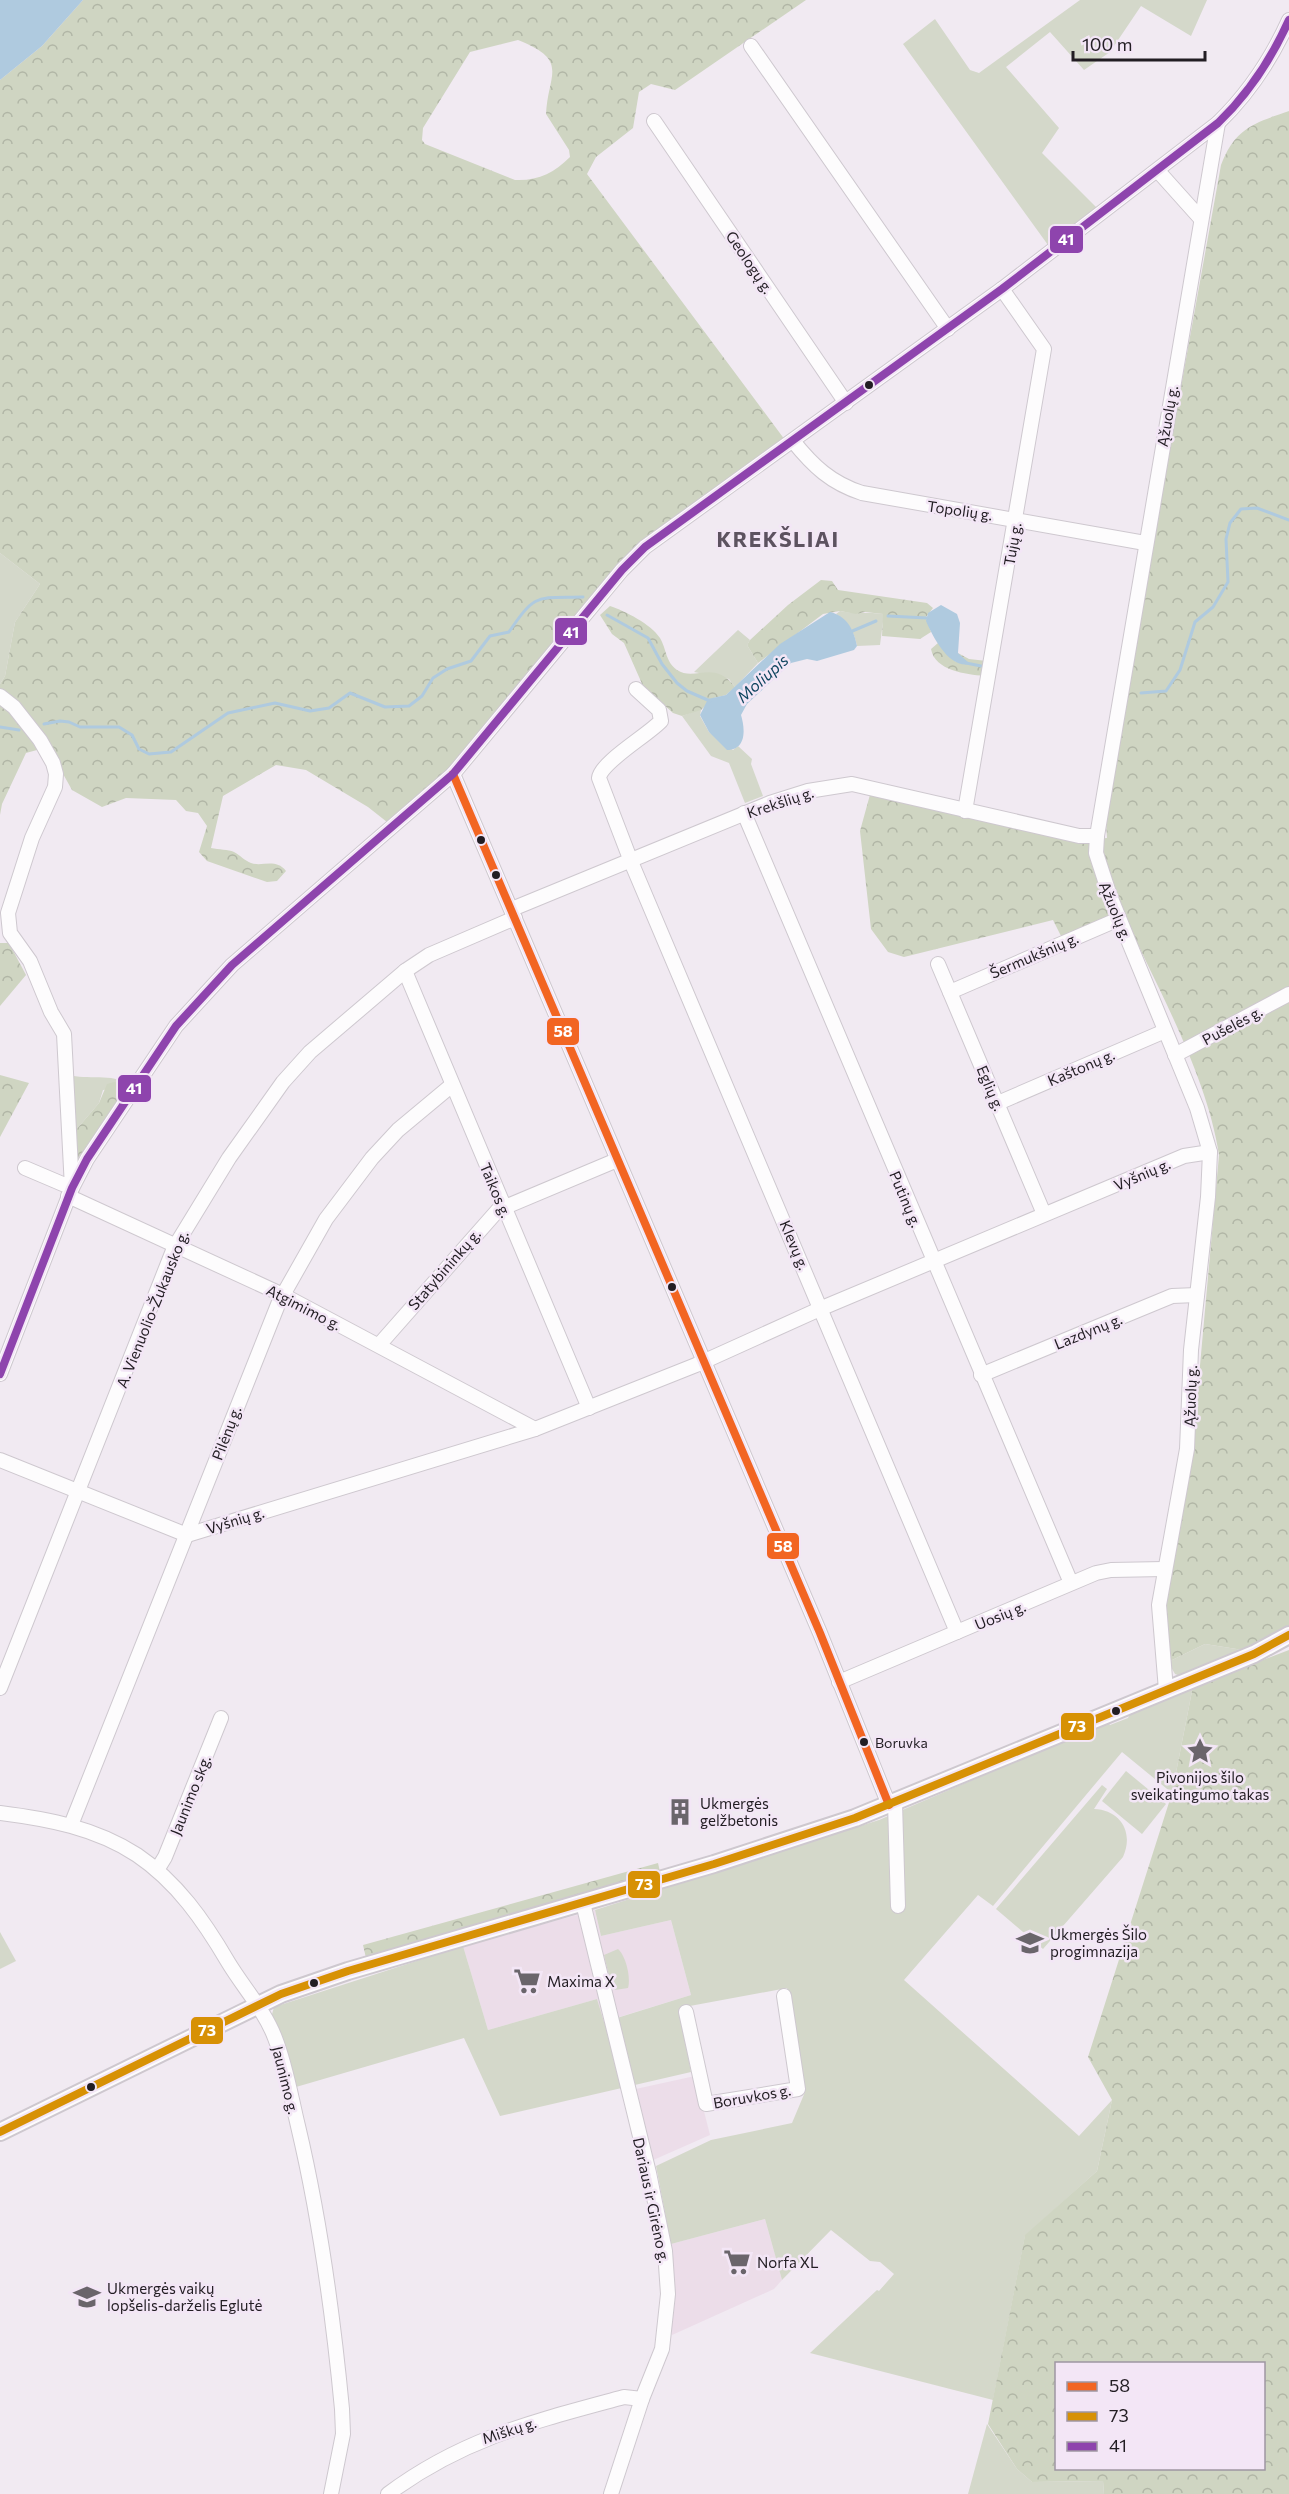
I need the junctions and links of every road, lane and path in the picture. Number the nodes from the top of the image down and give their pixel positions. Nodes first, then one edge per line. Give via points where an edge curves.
1 (1289, 20) edge
2 (751, 46) dead end
3 (654, 121) dead end
4 (1218, 123) junction
5 (1158, 171) junction
6 (1201, 219) junction
7 (1002, 289) junction
8 (948, 329) junction
9 (846, 402) junction
10 (793, 441) junction
11 (1017, 518) junction
12 (1145, 543) junction
13 (636, 689) dead end
14 (0, 696) edge
15 (453, 774) junction
16 (965, 811) junction
17 (744, 813) junction
18 (1097, 836) junction
19 (630, 860) junction
20 (514, 914) junction
21 (1119, 919) junction
22 (938, 964) dead end
23 (405, 971) junction
24 (950, 992) junction
25 (1289, 994) edge
26 (1165, 1030) junction
27 (1175, 1055) junction
28 (452, 1085) junction
29 (998, 1103) junction
30 (1210, 1152) junction
31 (617, 1160) junction
32 (25, 1168) dead end
33 (70, 1192) junction
34 (503, 1208) junction
35 (1044, 1214) junction
36 (176, 1244) junction
37 (933, 1263) junction
38 (283, 1295) junction
39 (1197, 1295) junction
40 (822, 1308) junction
41 (379, 1345) junction
42 (703, 1362) junction
43 (0, 1374) edge
44 (981, 1375) junction
45 (589, 1408) junction
46 (535, 1429) junction
47 (0, 1460) edge
48 (80, 1492) junction
49 (187, 1535) junction
50 (1164, 1569) junction
51 (1071, 1583) junction
52 (957, 1632) junction
53 (1289, 1635) edge
54 (1289, 1644) edge
55 (1254, 1654) junction
56 (839, 1682) junction
57 (0, 1688) edge
58 (1166, 1690) junction
59 (221, 1718) dead end
60 (892, 1804) junction
61 (0, 1813) edge
62 (71, 1825) junction
63 (157, 1870) junction
64 (583, 1903) junction
65 (898, 1905) dead end
66 (784, 1996) dead end
67 (256, 2005) junction
68 (686, 2012) dead end
69 (0, 2132) edge
70 (642, 2399) junction
71 (331, 2494) edge
72 (388, 2494) edge
73 (611, 2494) edge

1 - 4 street via 1260,74
2 - 8 street
3 - 9 street, Geologų g.
4 - 5 street
4 - 6 street, Ąžuolų g.
5 - 6 street
5 - 7 street
6 - 12 street, Ąžuolų g.
7 - 8 street
7 - 11 street, Tujų g. via 1044,350
8 - 9 street
9 - 10 street
10 - 11 street, Topolių g. via 819,470 844,487 902,501
10 - 15 street via 645,547
11 - 12 street, Topolių g.
11 - 16 street, Tujų g.
12 - 18 street, Ąžuolų g.
13 - 19 street, Klevų g. via 659,710 661,721 602,767 599,778
14 - 33 street via 40,740 56,774 55,787 32,837 8,913 10,933 30,961 64,1034
15 - 20 street
15 - 33 street via 231,965 176,1026 87,1159
16 - 17 street, Krekšlių g. via 852,784 808,791
16 - 18 street, Krekšlių g. via 1079,836
17 - 19 street, Krekšlių g.
17 - 37 street, Putinų g.
18 - 21 street, Ąžuolų g. via 1100,867
19 - 20 street, Krekšlių g.
19 - 40 street, Klevų g.
20 - 23 street, A. Vienuolio-Žukausko g. via 429,955
20 - 31 street
21 - 24 street, Šermukšnių g.
21 - 26 street, Ąžuolų g.
22 - 24 street, Eglių g.
23 - 28 street, Taikos g.
23 - 36 street, A. Vienuolio-Žukausko g. via 310,1052 283,1082 202,1198
24 - 29 street, Eglių g.
25 - 27 street, Pušelės g.
26 - 27 street, Ąžuolų g.
26 - 29 street, Kaštonų g.
27 - 30 street, Ąžuolų g. via 1206,1132
28 - 34 street, Taikos g.
28 - 38 street, Pilėnų g. via 398,1130 372,1158 326,1219
29 - 35 street, Eglių g.
30 - 35 street, Vyšnių g. via 1184,1156
30 - 39 street, Ąžuolų g.
31 - 34 street, Statybininkų g.
31 - 42 street
32 - 33 street, Atgimimo g.
33 - 36 street, Atgimimo g.
33 - 43 street
34 - 41 street, Statybininkų g. via 486,1221
34 - 45 street, Taikos g.
35 - 37 street, Vyšnių g.
36 - 38 street, Atgimimo g.
36 - 48 street, A. Vienuolio-Žukausko g.
37 - 40 street, Vyšnių g.
37 - 44 street, Putinų g.
38 - 41 street, Atgimimo g.
38 - 49 street, Pilėnų g.
39 - 44 street, Lazdynų g. via 1172,1296
39 - 50 street, Ąžuolų g. via 1187,1449
40 - 42 street, Vyšnių g.
40 - 52 street, Klevų g.
41 - 46 street, Atgimimo g.
42 - 45 street, Vyšnių g.
42 - 56 street
44 - 51 street, Putinų g.
45 - 46 street, Vyšnių g.
46 - 49 street, Vyšnių g.
47 - 48 street, Vyšnių g.
48 - 49 street, Vyšnių g.
48 - 57 street, A. Vienuolio-Žukausko g.
49 - 62 street, Pilėnų g.
50 - 51 street, Uosių g. via 1111,1570
50 - 58 street, Ąžuolų g. via 1159,1622
51 - 52 street, Uosių g.
52 - 56 street, Uosių g.
53 - 55 main road
54 - 55 main road
55 - 58 main road
56 - 60 street
58 - 60 main road
59 - 63 street, Jaunimo skg.
60 - 64 main road via 795,1839
60 - 65 street
61 - 62 street, Jaunimo g.
62 - 63 street, Jaunimo g. via 104,1837
63 - 67 street, Jaunimo g. via 204,1922
64 - 67 main road via 321,1979
64 - 70 street, Dariaus ir Girėno g. via 665,2251 668,2294 664,2337
66 - 68 street, Boruvkos g. via 798,2089 706,2104
67 - 69 main road
67 - 71 street, Jaunimo g. via 266,2018 282,2060 323,2252 343,2417
70 - 72 street, Miškų g. via 624,2397 493,2434 426,2467
70 - 73 street, Dariaus ir Girėno g.

